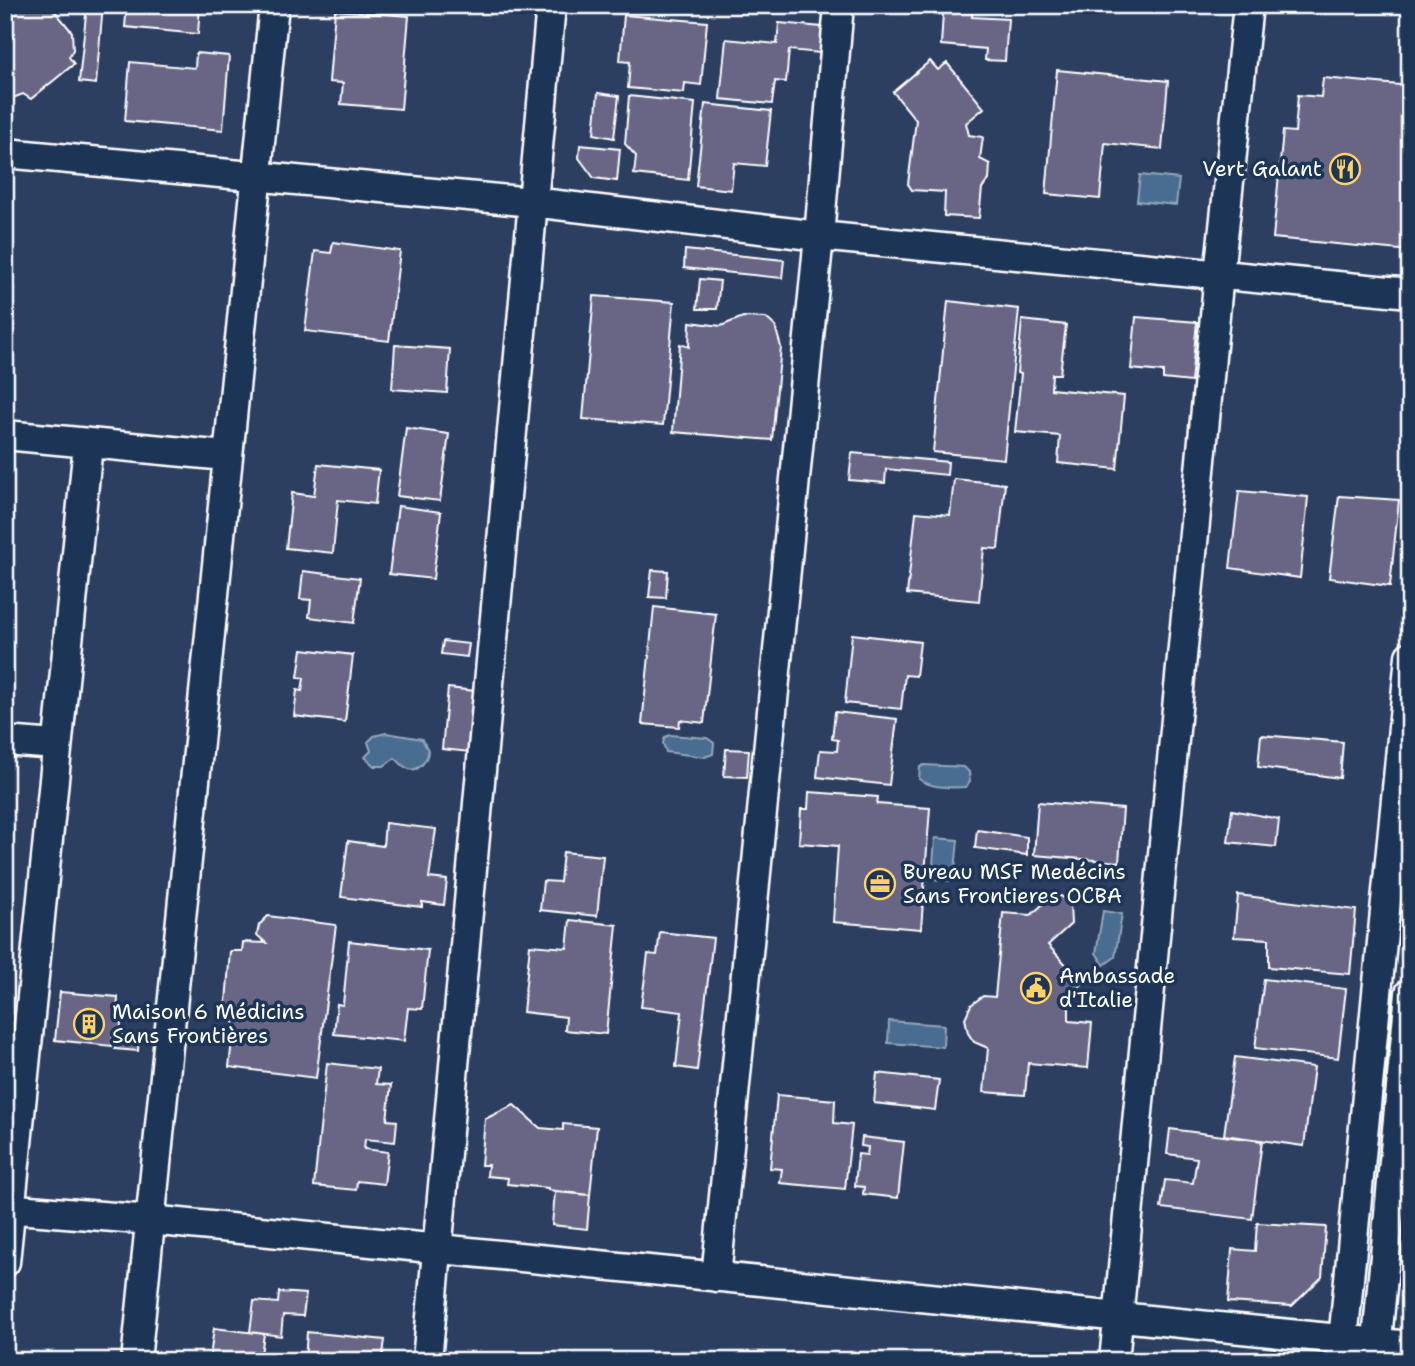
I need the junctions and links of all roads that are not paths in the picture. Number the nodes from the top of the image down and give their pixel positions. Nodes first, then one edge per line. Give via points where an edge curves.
1 (274, 5) edge
2 (551, 5) edge
3 (839, 5) edge
4 (1248, 5) edge
5 (5, 153) edge
6 (258, 175) junction
7 (531, 202) junction
8 (819, 236) junction
9 (1219, 274) junction
10 (1410, 293) edge
11 (5, 435) edge
12 (88, 445) junction
13 (226, 456) junction
14 (1410, 656) edge
15 (5, 741) edge
16 (57, 745) junction
17 (1410, 993) edge
18 (8, 1208) edge
19 (150, 1220) junction
20 (438, 1250) junction
21 (5, 1262) edge
22 (716, 1277) junction
23 (1119, 1315) junction
24 (1410, 1346) edge
25 (1342, 1350) edge
26 (1376, 1351) edge
27 (136, 1361) edge
28 (427, 1361) edge
29 (1114, 1361) edge

1 - 6 street
2 - 7 street
3 - 8 street
4 - 9 street
5 - 6 street
6 - 7 street
6 - 13 street
7 - 8 street
7 - 20 street
8 - 9 street
8 - 22 street
9 - 10 street
9 - 23 street
11 - 12 street
12 - 13 street
12 - 16 street
13 - 19 street
14 - 25 street
15 - 16 street
16 - 18 street
17 - 26 street
18 - 19 street
18 - 21 street
19 - 20 street
19 - 27 street
20 - 22 street
20 - 28 street
22 - 23 street
23 - 25 street
23 - 29 street
24 - 26 street
25 - 26 street

